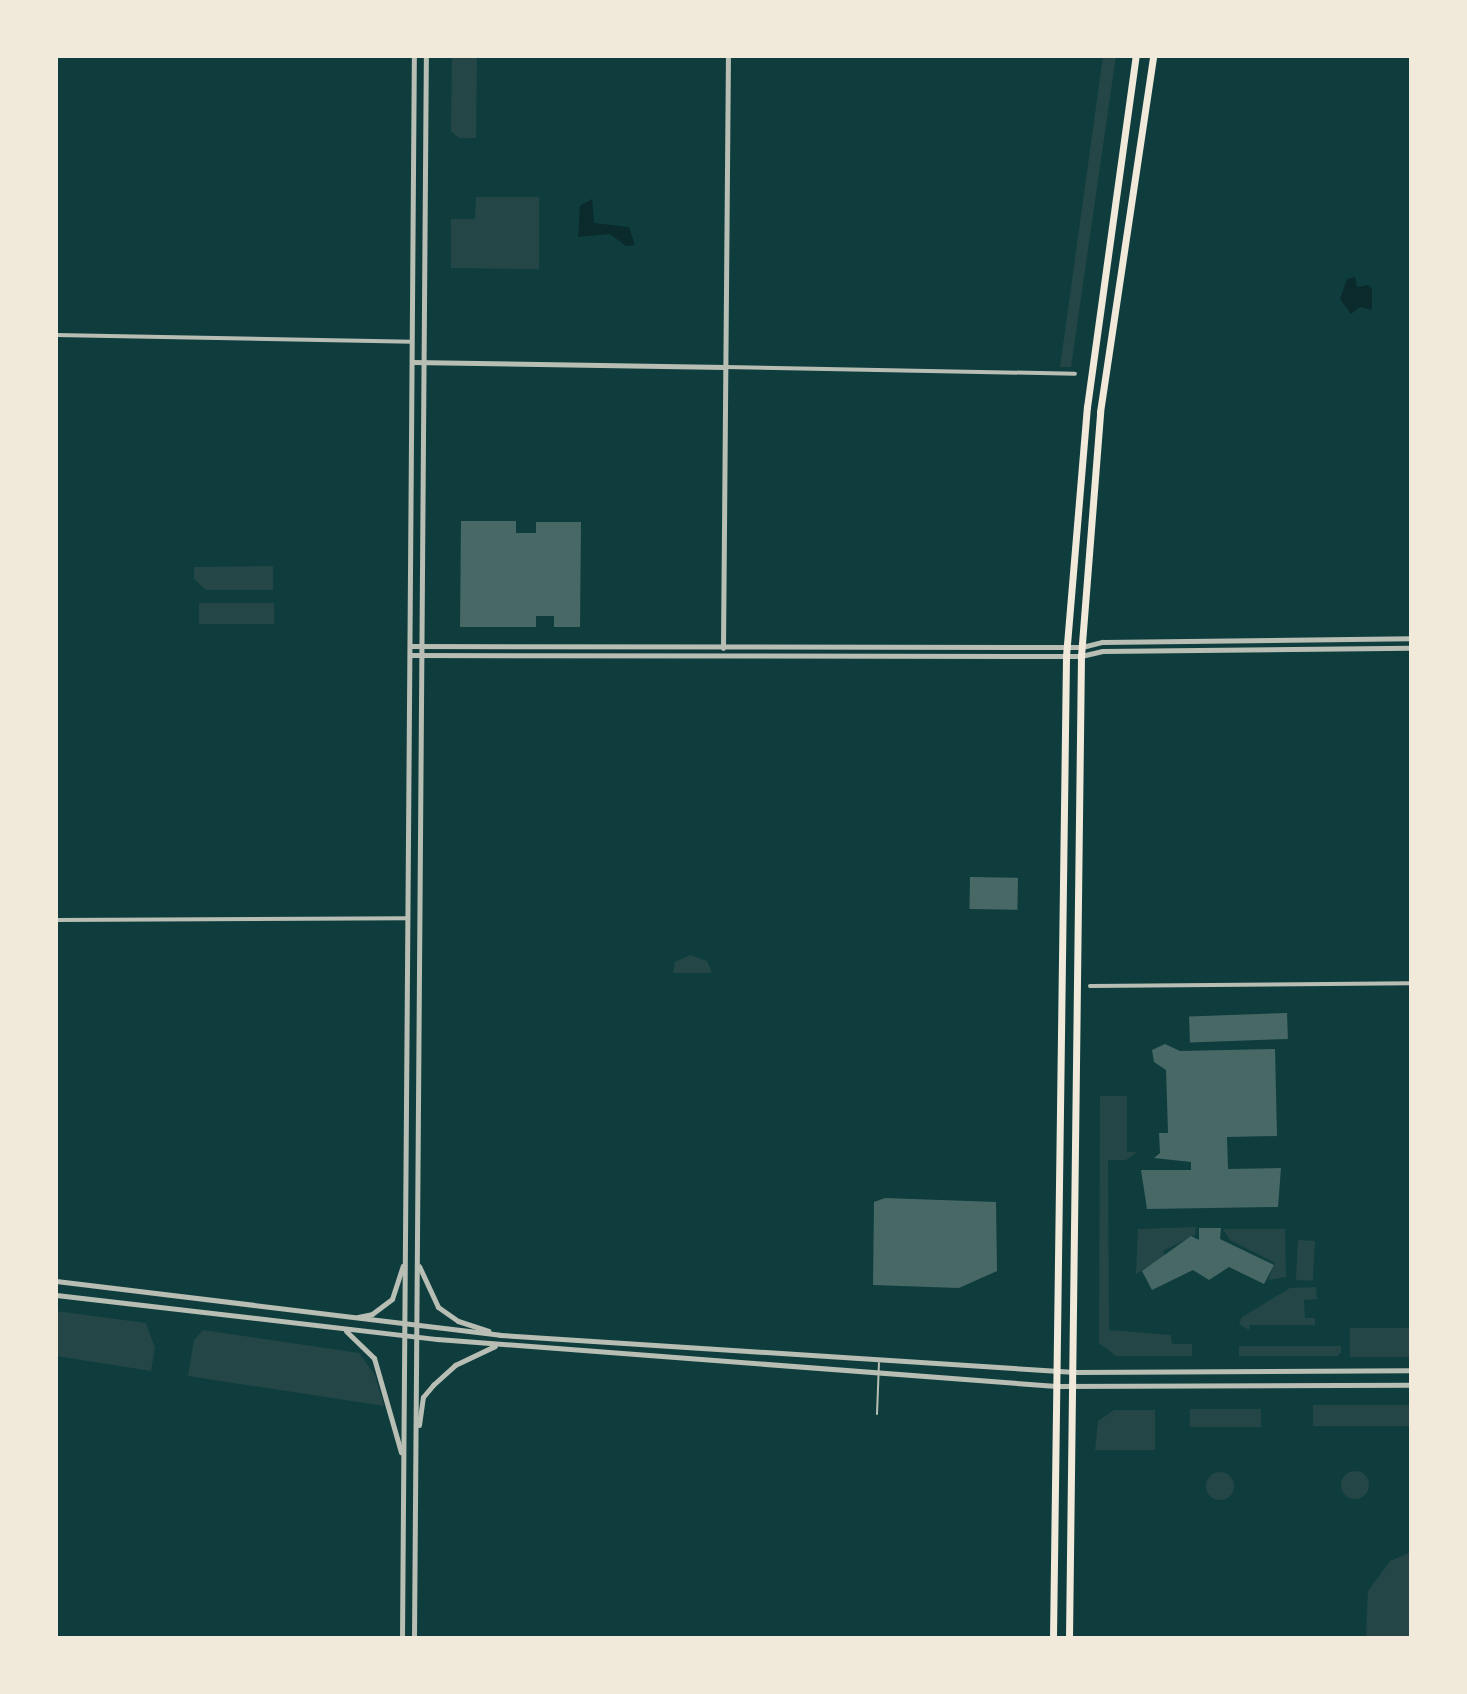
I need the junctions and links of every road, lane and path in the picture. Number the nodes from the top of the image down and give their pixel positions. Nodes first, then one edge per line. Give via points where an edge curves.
1 (414, 56) edge
2 (426, 56) edge
3 (728, 56) edge
4 (1136, 56) edge
5 (1153, 56) edge
6 (56, 335) edge
7 (412, 342) junction
8 (412, 362) junction
9 (425, 363) junction
10 (725, 367) junction
11 (1075, 374) dead end
12 (1411, 638) edge
13 (410, 646) junction
14 (424, 646) junction
15 (1411, 648) edge
16 (723, 650) junction
17 (1066, 652) junction
18 (1082, 652) junction
19 (410, 655) junction
20 (424, 655) junction
21 (409, 918) junction
22 (56, 920) edge
23 (1411, 983) edge
24 (1090, 986) dead end
25 (406, 1254) junction
26 (417, 1255) junction
27 (56, 1281) edge
28 (56, 1295) edge
29 (350, 1318) junction
30 (406, 1324) junction
31 (416, 1326) junction
32 (345, 1330) junction
33 (500, 1335) junction
34 (405, 1336) junction
35 (416, 1337) junction
36 (501, 1344) junction
37 (880, 1360) junction
38 (1411, 1370) edge
39 (1057, 1371) junction
40 (1075, 1372) junction
41 (879, 1373) junction
42 (1411, 1385) edge
43 (1056, 1386) junction
44 (1075, 1387) junction
45 (877, 1414) dead end
46 (415, 1465) junction
47 (404, 1466) junction
48 (402, 1638) edge
49 (414, 1638) edge
50 (1053, 1638) edge
51 (1069, 1638) edge

1 - 7 street
2 - 9 street
3 - 10 street
4 - 17 main road via 1087,407
5 - 18 main road via 1100,412
6 - 7 street
7 - 8 street
8 - 9 street
8 - 13 street
9 - 10 street
9 - 14 street
10 - 11 street
10 - 16 street
12 - 18 street via 1102,642
13 - 14 street
13 - 19 street
14 - 16 street
14 - 20 street
15 - 18 street
16 - 17 street
16 - 20 street
17 - 18 street
17 - 39 main road
18 - 40 main road
19 - 20 street
19 - 21 street
20 - 26 street
21 - 22 street
21 - 25 street
23 - 24 street
25 - 29 street via 392,1299 372,1314
25 - 30 street
26 - 31 street
26 - 33 street via 426,1291 438,1307 458,1321
27 - 29 street
28 - 32 street
29 - 30 street
30 - 31 street
30 - 34 street
31 - 33 street
31 - 35 street
32 - 34 street
32 - 47 street via 368,1350 381,1374
33 - 37 street
34 - 35 street
34 - 47 street
35 - 36 street
35 - 46 street
36 - 41 street
36 - 46 street via 455,1365 423,1397
37 - 39 street
37 - 41 lane
38 - 40 street
39 - 40 street
39 - 43 main road
40 - 44 main road
41 - 43 street
41 - 45 lane
42 - 44 street
43 - 44 street
43 - 50 main road
44 - 51 main road
46 - 49 street
47 - 48 street

